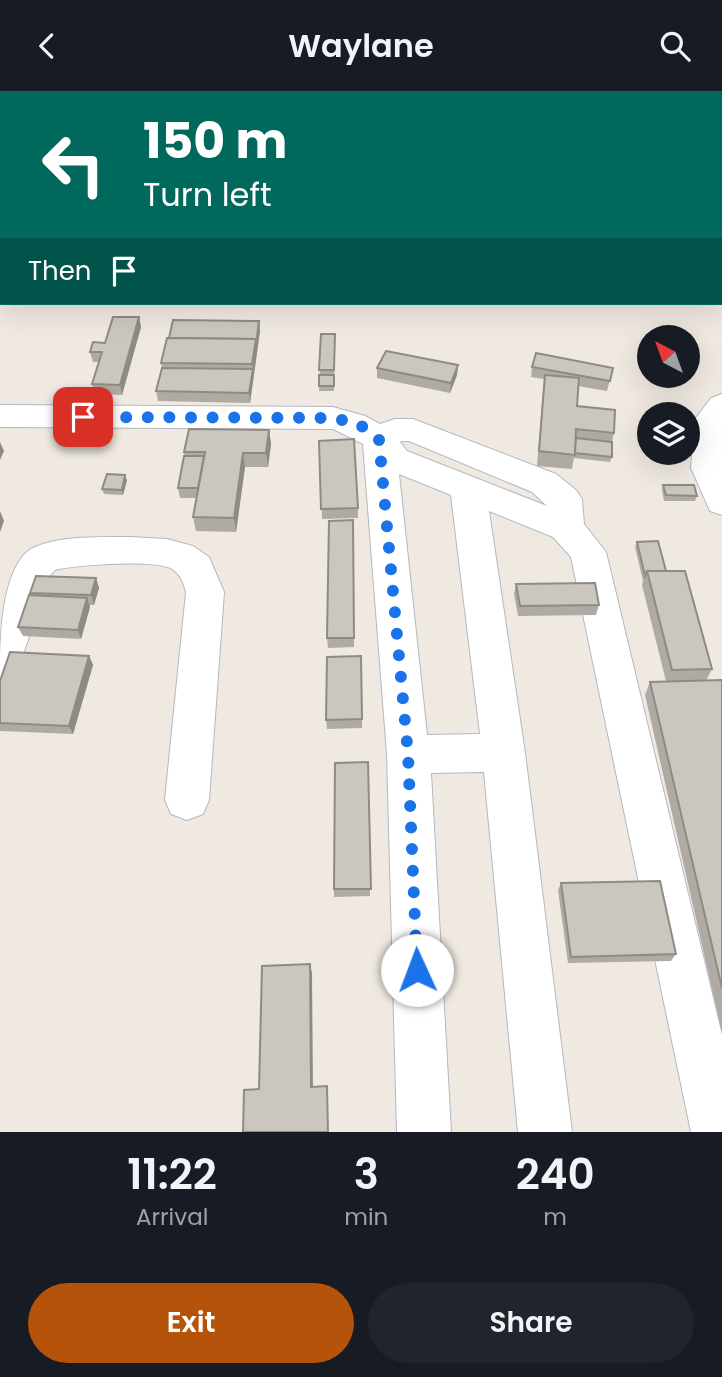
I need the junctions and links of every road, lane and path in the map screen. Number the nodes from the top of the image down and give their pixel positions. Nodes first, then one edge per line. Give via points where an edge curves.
1 (722, 405) edge
2 (0, 416) edge
3 (379, 440) junction
4 (468, 489) junction
5 (722, 502) edge
6 (566, 528) junction
7 (0, 664) edge
8 (504, 753) junction
9 (408, 754) junction
10 (187, 800) dead end
11 (424, 1132) edge
12 (545, 1132) edge
13 (718, 1132) edge

1 - 5 street via 711,419 708,468
2 - 3 street via 333,418 359,424
3 - 4 street via 395,459
3 - 6 street via 395,430 413,430 544,483 564,499
3 - 9 street
4 - 6 street
4 - 8 street
6 - 13 street via 588,552
7 - 10 street via 31,572 41,560 91,552 160,552 196,566 205,592
8 - 9 street
8 - 12 street
9 - 11 street

